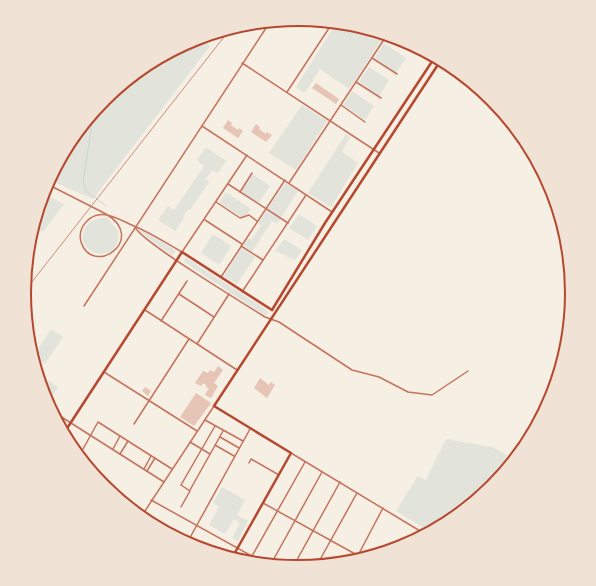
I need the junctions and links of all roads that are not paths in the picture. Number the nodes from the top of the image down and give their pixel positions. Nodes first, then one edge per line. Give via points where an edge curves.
1 (266, 28) edge
2 (329, 28) edge
3 (384, 40) edge
4 (372, 58) junction
5 (432, 62) edge
6 (242, 63) junction
7 (437, 65) edge
8 (397, 74) dead end
9 (356, 82) junction
10 (287, 92) junction
11 (381, 98) dead end
12 (340, 105) junction
13 (330, 120) junction
14 (365, 122) dead end
15 (202, 126) junction
16 (374, 150) junction
17 (379, 153) junction
18 (247, 155) junction
19 (252, 173) dead end
20 (285, 180) junction
21 (289, 183) junction
22 (227, 184) junction
23 (53, 187) edge
24 (240, 192) junction
25 (306, 195) junction
26 (216, 202) junction
27 (266, 209) junction
28 (333, 212) junction
29 (107, 215) edge
30 (107, 215) edge
31 (107, 215) edge
32 (107, 215) edge
33 (205, 220) junction
34 (258, 221) junction
35 (288, 223) junction
36 (135, 227) junction
37 (321, 230) junction
38 (326, 234) junction
39 (241, 245) junction
40 (182, 252) junction
41 (177, 261) junction
42 (263, 261) junction
43 (221, 278) junction
44 (187, 280) dead end
45 (242, 292) junction
46 (179, 294) junction
47 (229, 294) junction
48 (84, 306) dead end
49 (145, 310) junction
50 (272, 310) junction
51 (214, 316) junction
52 (271, 318) junction
53 (161, 321) junction
54 (189, 339) junction
55 (197, 344) junction
56 (237, 370) junction
57 (468, 371) dead end
58 (104, 372) junction
59 (149, 400) junction
60 (214, 406) junction
61 (62, 417) edge
62 (204, 420) junction
63 (71, 423) junction
64 (134, 424) dead end
65 (215, 426) junction
66 (68, 427) edge
67 (250, 429) junction
68 (197, 431) junction
69 (223, 431) junction
70 (90, 436) junction
71 (120, 436) junction
72 (220, 437) junction
73 (128, 441) junction
74 (243, 441) junction
75 (190, 442) junction
76 (215, 445) junction
77 (240, 448) junction
78 (83, 449) dead end
79 (113, 449) junction
80 (201, 449) junction
81 (291, 453) junction
82 (120, 454) junction
83 (210, 454) junction
84 (151, 456) junction
85 (235, 456) junction
86 (155, 458) junction
87 (305, 462) junction
88 (249, 463) dead end
89 (144, 469) junction
90 (172, 469) junction
91 (147, 471) junction
92 (322, 472) junction
93 (279, 475) junction
94 (164, 482) junction
95 (340, 482) junction
96 (190, 491) junction
97 (357, 493) junction
98 (151, 500) junction
99 (263, 503) junction
100 (181, 507) dead end
101 (383, 508) junction
102 (144, 511) edge
103 (278, 511) junction
104 (295, 521) junction
105 (196, 526) junction
106 (313, 530) junction
107 (419, 530) edge
108 (190, 537) edge
109 (330, 540) junction
110 (238, 548) junction
111 (235, 552) edge
112 (358, 553) edge
113 (355, 554) edge
114 (252, 556) joint
115 (274, 559) edge
116 (320, 559) edge
117 (296, 560) edge

1 - 6 street
2 - 10 street
3 - 4 street
4 - 8 street
4 - 9 street
5 - 16 main road
6 - 10 street
6 - 15 street
7 - 17 main road
9 - 11 street
9 - 12 street
10 - 13 street
12 - 13 street
12 - 14 street
13 - 16 street
13 - 21 street
15 - 18 street
15 - 36 street
16 - 17 street
16 - 28 main road
17 - 38 main road
18 - 20 street
18 - 22 street
19 - 24 street
20 - 21 street
20 - 27 street
21 - 25 street
22 - 24 street
22 - 26 street
23 - 29 street
24 - 27 street
25 - 28 street
25 - 35 street
26 - 33 street
26 - 34 street via 240,218 249,215
27 - 34 street
27 - 35 street
28 - 37 main road
30 - 31 street via 120,228 121,238 117,248 109,255 92,254 82,243 82,228 92,217
32 - 36 street
33 - 39 street
33 - 40 street
34 - 39 street
35 - 42 street
36 - 40 street via 152,233
36 - 41 street via 146,240
36 - 48 street
37 - 38 street
37 - 50 main road
38 - 52 main road
39 - 42 street
39 - 43 street
40 - 41 main road
40 - 43 main road
41 - 47 street
41 - 49 main road
42 - 45 street
43 - 45 main road
44 - 46 street
45 - 50 main road
46 - 51 street
46 - 53 street
47 - 51 street
47 - 52 street via 265,317
49 - 53 street
49 - 58 main road
50 - 52 main road
51 - 55 street
52 - 56 main road
52 - 57 street via 352,370 379,377 408,392 432,395
53 - 54 street
54 - 55 street
54 - 59 street
55 - 56 street
56 - 60 main road
58 - 59 street
58 - 63 main road
59 - 64 street
59 - 68 street
60 - 62 street
60 - 67 main road
61 - 63 street
62 - 65 street
62 - 68 street
63 - 66 main road
63 - 70 street
65 - 69 street
65 - 80 street
67 - 74 street
67 - 81 main road
68 - 75 street
69 - 72 street
69 - 74 street
70 - 71 street via 98,422
70 - 78 street
70 - 79 street
71 - 73 street
71 - 79 street
72 - 76 street
72 - 77 street
73 - 82 street
73 - 84 street
74 - 77 street
75 - 80 street
75 - 90 street
76 - 83 street
76 - 85 street
77 - 85 street
79 - 82 street
80 - 83 street
80 - 96 street via 181,485
81 - 87 street
81 - 93 main road
82 - 89 street
83 - 96 street
84 - 86 street
84 - 89 street
85 - 105 street
86 - 90 street
86 - 91 street
87 - 92 street
87 - 103 street
88 - 93 street via 251,459
89 - 91 street
90 - 94 street
91 - 94 street
92 - 95 street
92 - 104 street
93 - 99 main road
94 - 98 street
95 - 97 street
95 - 106 street
96 - 100 street
97 - 101 street
97 - 109 street
98 - 102 street
98 - 105 street
99 - 103 street
99 - 110 main road
101 - 107 street
101 - 112 street
103 - 104 street
103 - 114 street
104 - 106 street
104 - 115 street
105 - 108 street
105 - 110 street
106 - 109 street
106 - 117 street
109 - 113 street
109 - 116 street
110 - 111 main road
110 - 114 street

